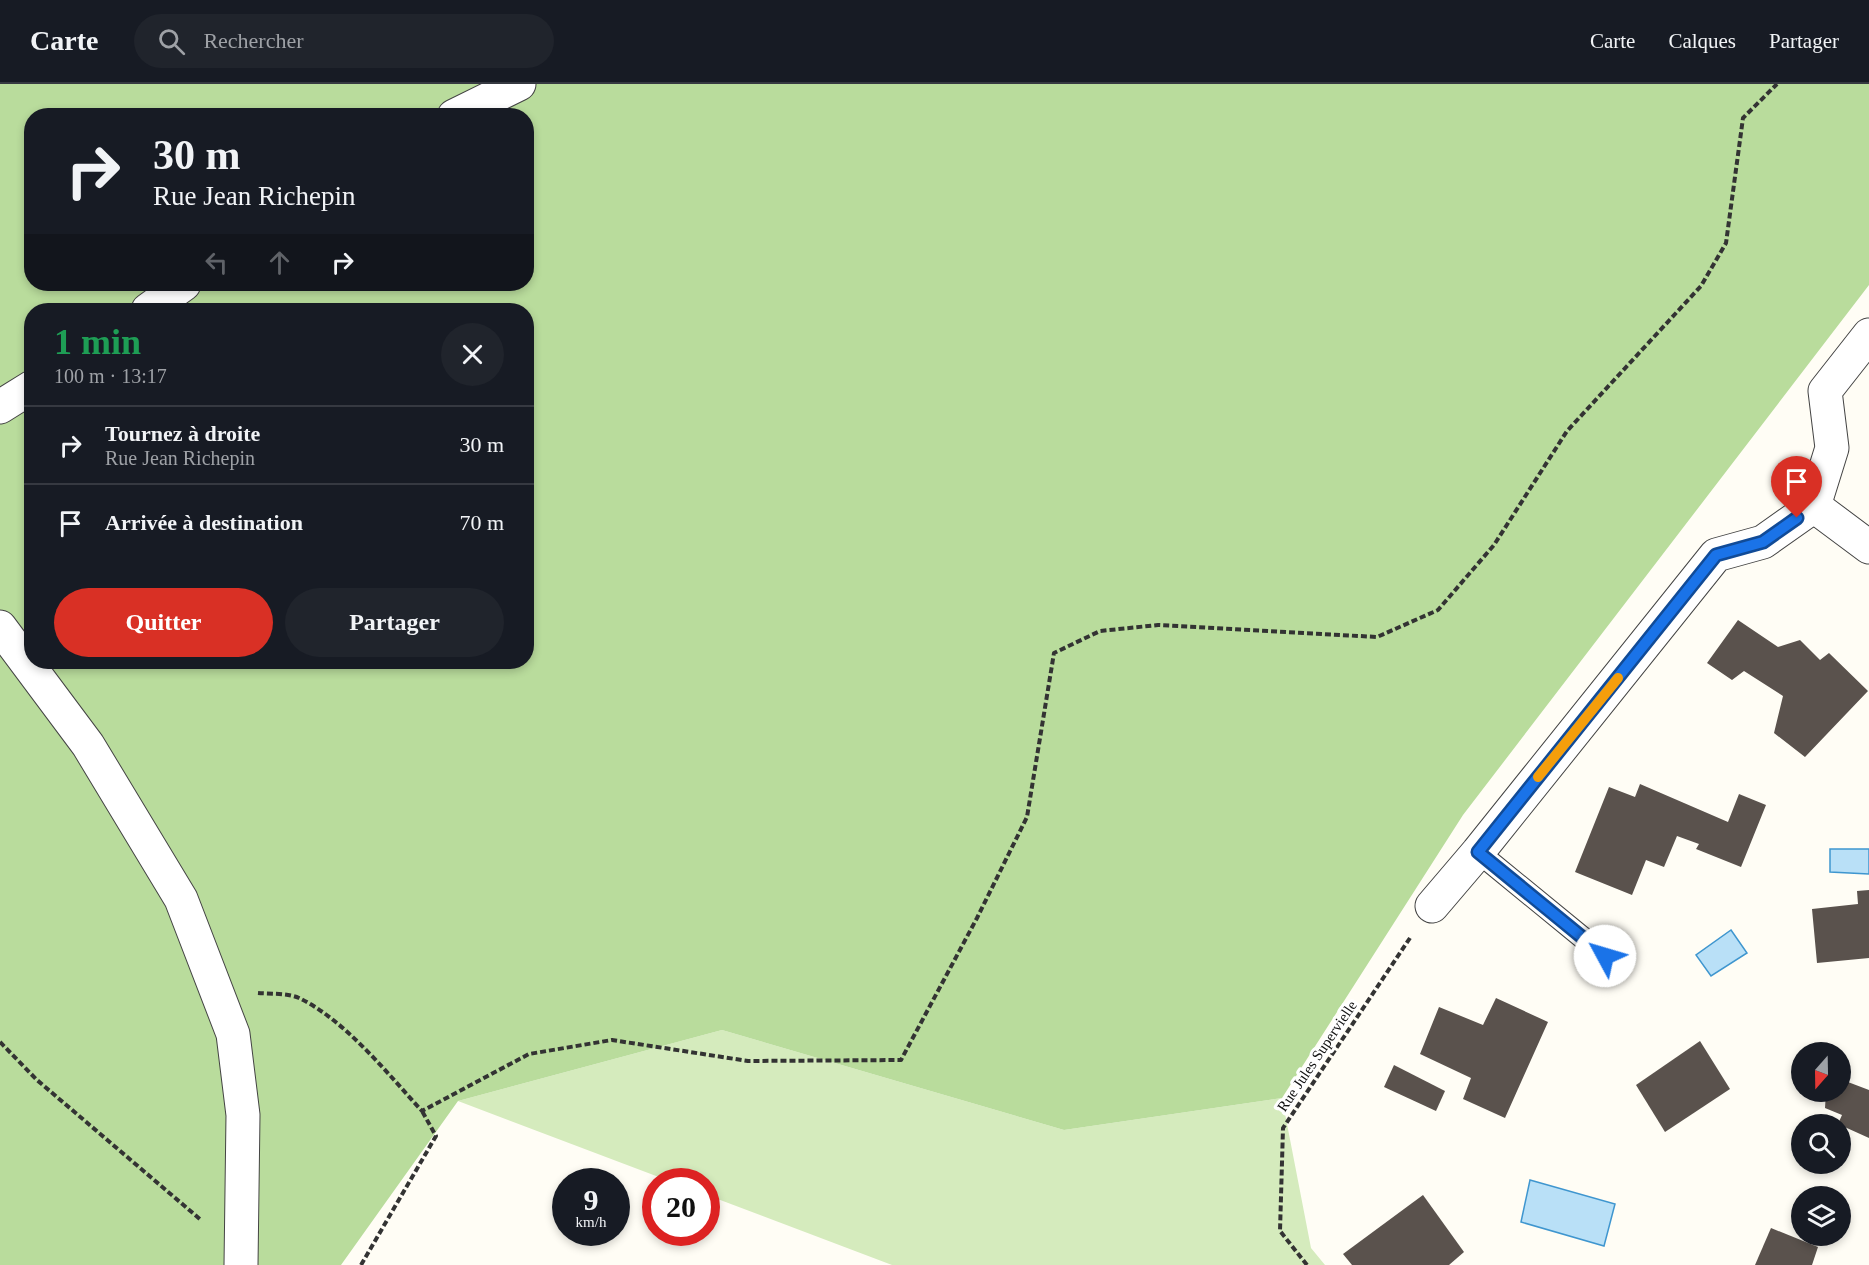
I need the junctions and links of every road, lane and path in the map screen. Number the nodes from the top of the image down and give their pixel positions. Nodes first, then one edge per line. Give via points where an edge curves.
1 (519, 84) edge
2 (1777, 84) edge
3 (470, 108) edge
4 (174, 291) edge
5 (158, 303) edge
6 (1869, 335) edge
7 (24, 392) edge
8 (0, 406) edge
9 (1814, 506) junction
10 (1869, 548) edge
11 (0, 627) edge
12 (24, 659) edge
13 (31, 669) edge
14 (1478, 852) junction
15 (1432, 906) joint
16 (1605, 956) dead end
17 (215, 988) junction
18 (0, 1042) edge
19 (422, 1111) junction
20 (242, 1260) edge
21 (361, 1265) edge
22 (1307, 1265) edge

1 - 3 street
2 - 19 path via 1743,118 1726,243 1701,286 1567,431 1494,545 1438,609 1377,637 1158,625 1100,631 1054,653 1027,817 901,1060 748,1061 612,1040 529,1054
4 - 5 street
6 - 9 street via 1826,391 1832,448
7 - 8 street
9 - 10 street
9 - 14 street via 1763,542 1716,555
11 - 12 street
13 - 17 street via 88,746 181,899
14 - 15 street
14 - 16 lane
15 - 22 path, Rue Jules Supervielle via 1283,1128 1280,1231
17 - 19 path via 297,997 330,1017
17 - 20 street via 233,1034 243,1114
18 - 20 path via 37,1080
19 - 21 path via 436,1136

